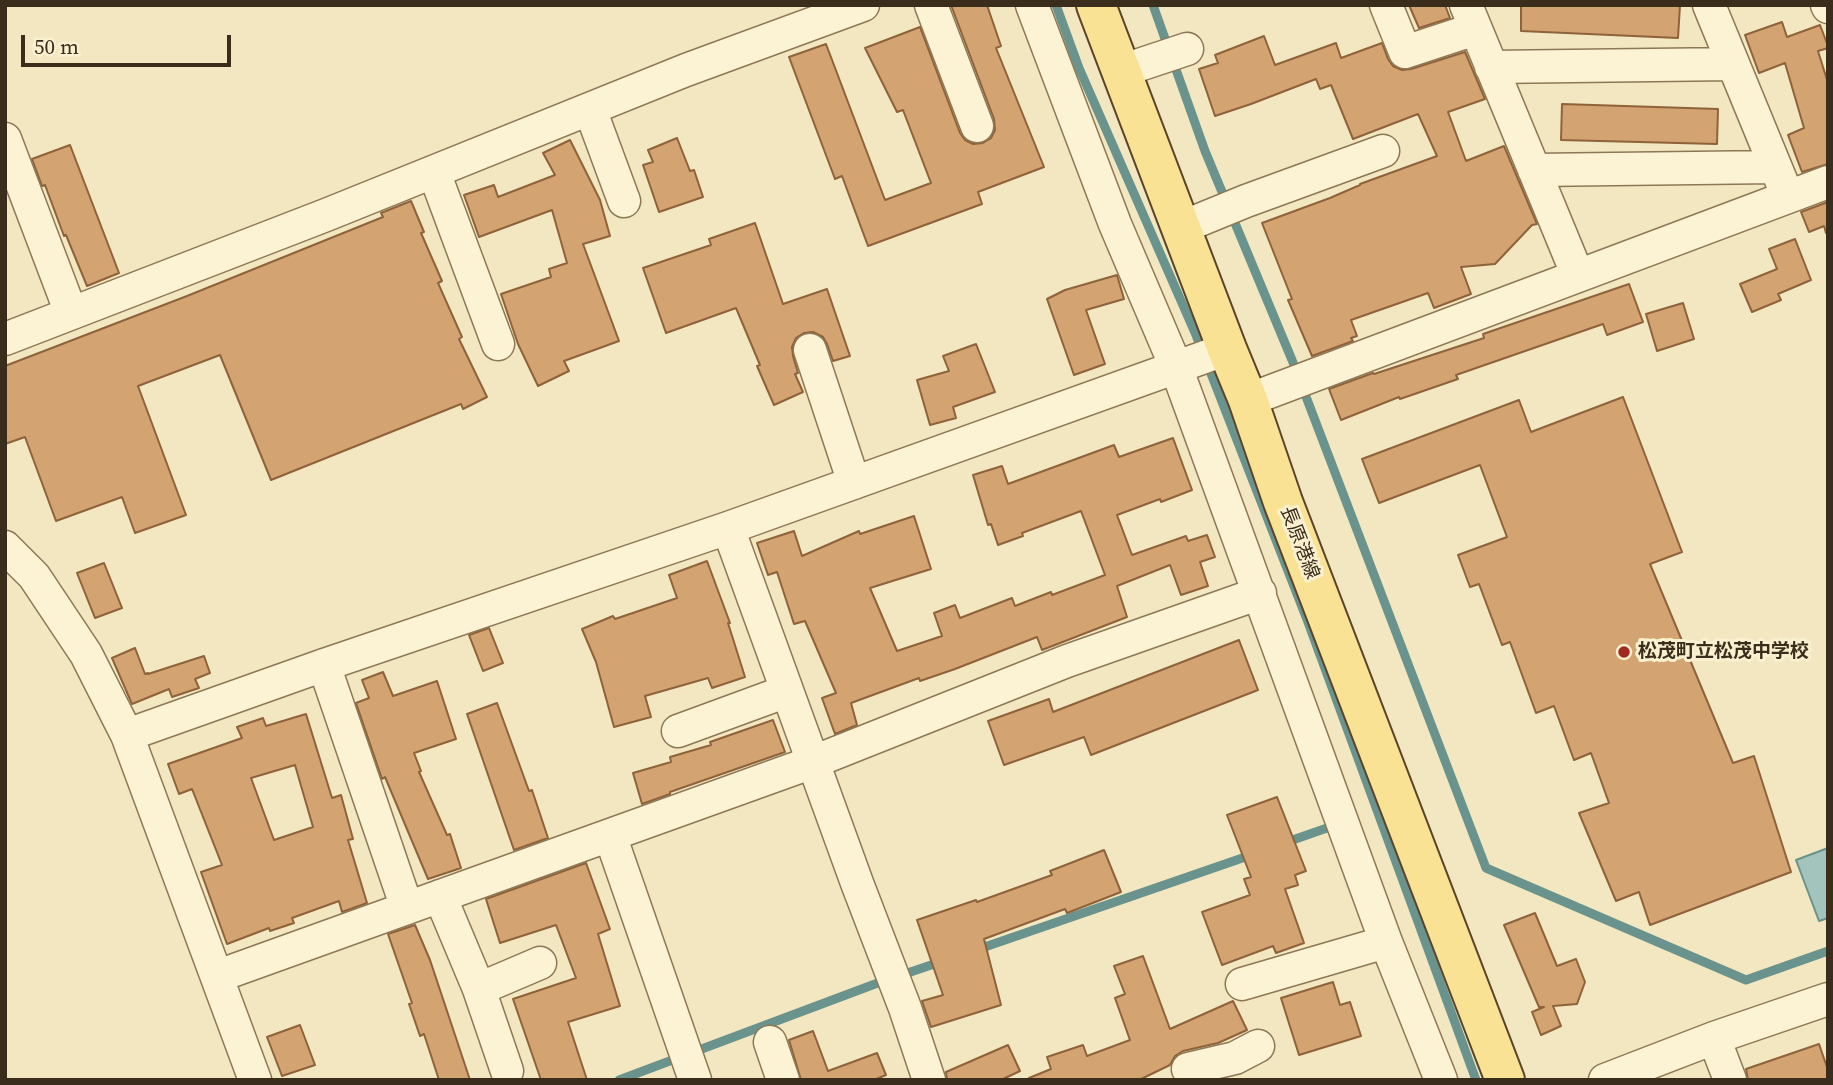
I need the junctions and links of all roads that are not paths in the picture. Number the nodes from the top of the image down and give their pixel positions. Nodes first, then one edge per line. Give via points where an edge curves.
1 (863, 5) edge
2 (931, 5) edge
3 (1032, 5) edge
4 (1096, 5) edge
5 (1386, 5) edge
6 (1709, 5) edge
7 (1471, 17) edge
8 (1187, 49) dead end
9 (1733, 64) junction
10 (1491, 67) junction
11 (1121, 71) junction
12 (590, 109) junction
13 (976, 126) dead end
14 (12, 133) edge
15 (1383, 151) dead end
16 (1775, 167) junction
17 (1534, 170) junction
18 (434, 172) junction
19 (1828, 182) edge
20 (1788, 197) junction
21 (624, 201) dead end
22 (1180, 228) junction
23 (1578, 276) junction
24 (71, 313) junction
25 (5, 339) edge
26 (498, 344) dead end
27 (1227, 349) junction
28 (810, 350) dead end
29 (1176, 367) junction
30 (1248, 400) junction
31 (854, 483) junction
32 (727, 528) junction
33 (5, 547) edge
34 (1260, 593) junction
35 (324, 665) junction
36 (787, 691) junction
37 (678, 731) dead end
38 (127, 736) junction
39 (813, 762) junction
40 (610, 835) junction
41 (440, 896) junction
42 (407, 908) junction
43 (1385, 942) junction
44 (540, 964) dead end
45 (218, 976) junction
46 (1241, 984) dead end
47 (479, 989) junction
48 (1828, 999) edge
49 (1714, 1038) junction
50 (770, 1042) dead end
51 (1245, 1061) edge
52 (1188, 1069) dead end
53 (507, 1071) dead end
54 (255, 1080) edge
55 (695, 1080) edge
56 (783, 1080) edge
57 (929, 1080) edge
58 (1441, 1080) edge
59 (1505, 1080) edge
60 (1605, 1080) edge
61 (1730, 1080) edge

1 - 12 street
2 - 13 street
3 - 29 street via 1115,224
4 - 11 main road, 長原港線
5 - 7 street via 1405,52
6 - 9 street
7 - 10 street
8 - 11 street
9 - 10 street
9 - 16 street
10 - 17 street
11 - 22 main road, 長原港線
12 - 18 street
12 - 21 street
14 - 24 street
15 - 22 street
16 - 17 street
16 - 20 street
17 - 23 street
18 - 24 street
18 - 26 street
19 - 20 street
20 - 23 street
22 - 27 main road, 長原港線
23 - 30 street
24 - 25 street
27 - 29 street
27 - 30 main road, 長原港線
28 - 31 street
29 - 31 street
29 - 34 street
30 - 59 main road, 長原港線
31 - 32 street
32 - 35 street
32 - 36 street
33 - 38 street via 34,576 86,654
34 - 39 street via 1067,661
34 - 43 street
35 - 38 street
35 - 42 street
36 - 37 street
36 - 39 street
38 - 45 street
39 - 40 street
39 - 57 street
40 - 41 street
40 - 55 street
41 - 42 street
41 - 47 street
42 - 45 street
43 - 46 street
43 - 58 street
44 - 47 street
45 - 54 street
47 - 53 street
48 - 49 street
49 - 60 street
49 - 61 street
50 - 56 street
51 - 52 street

